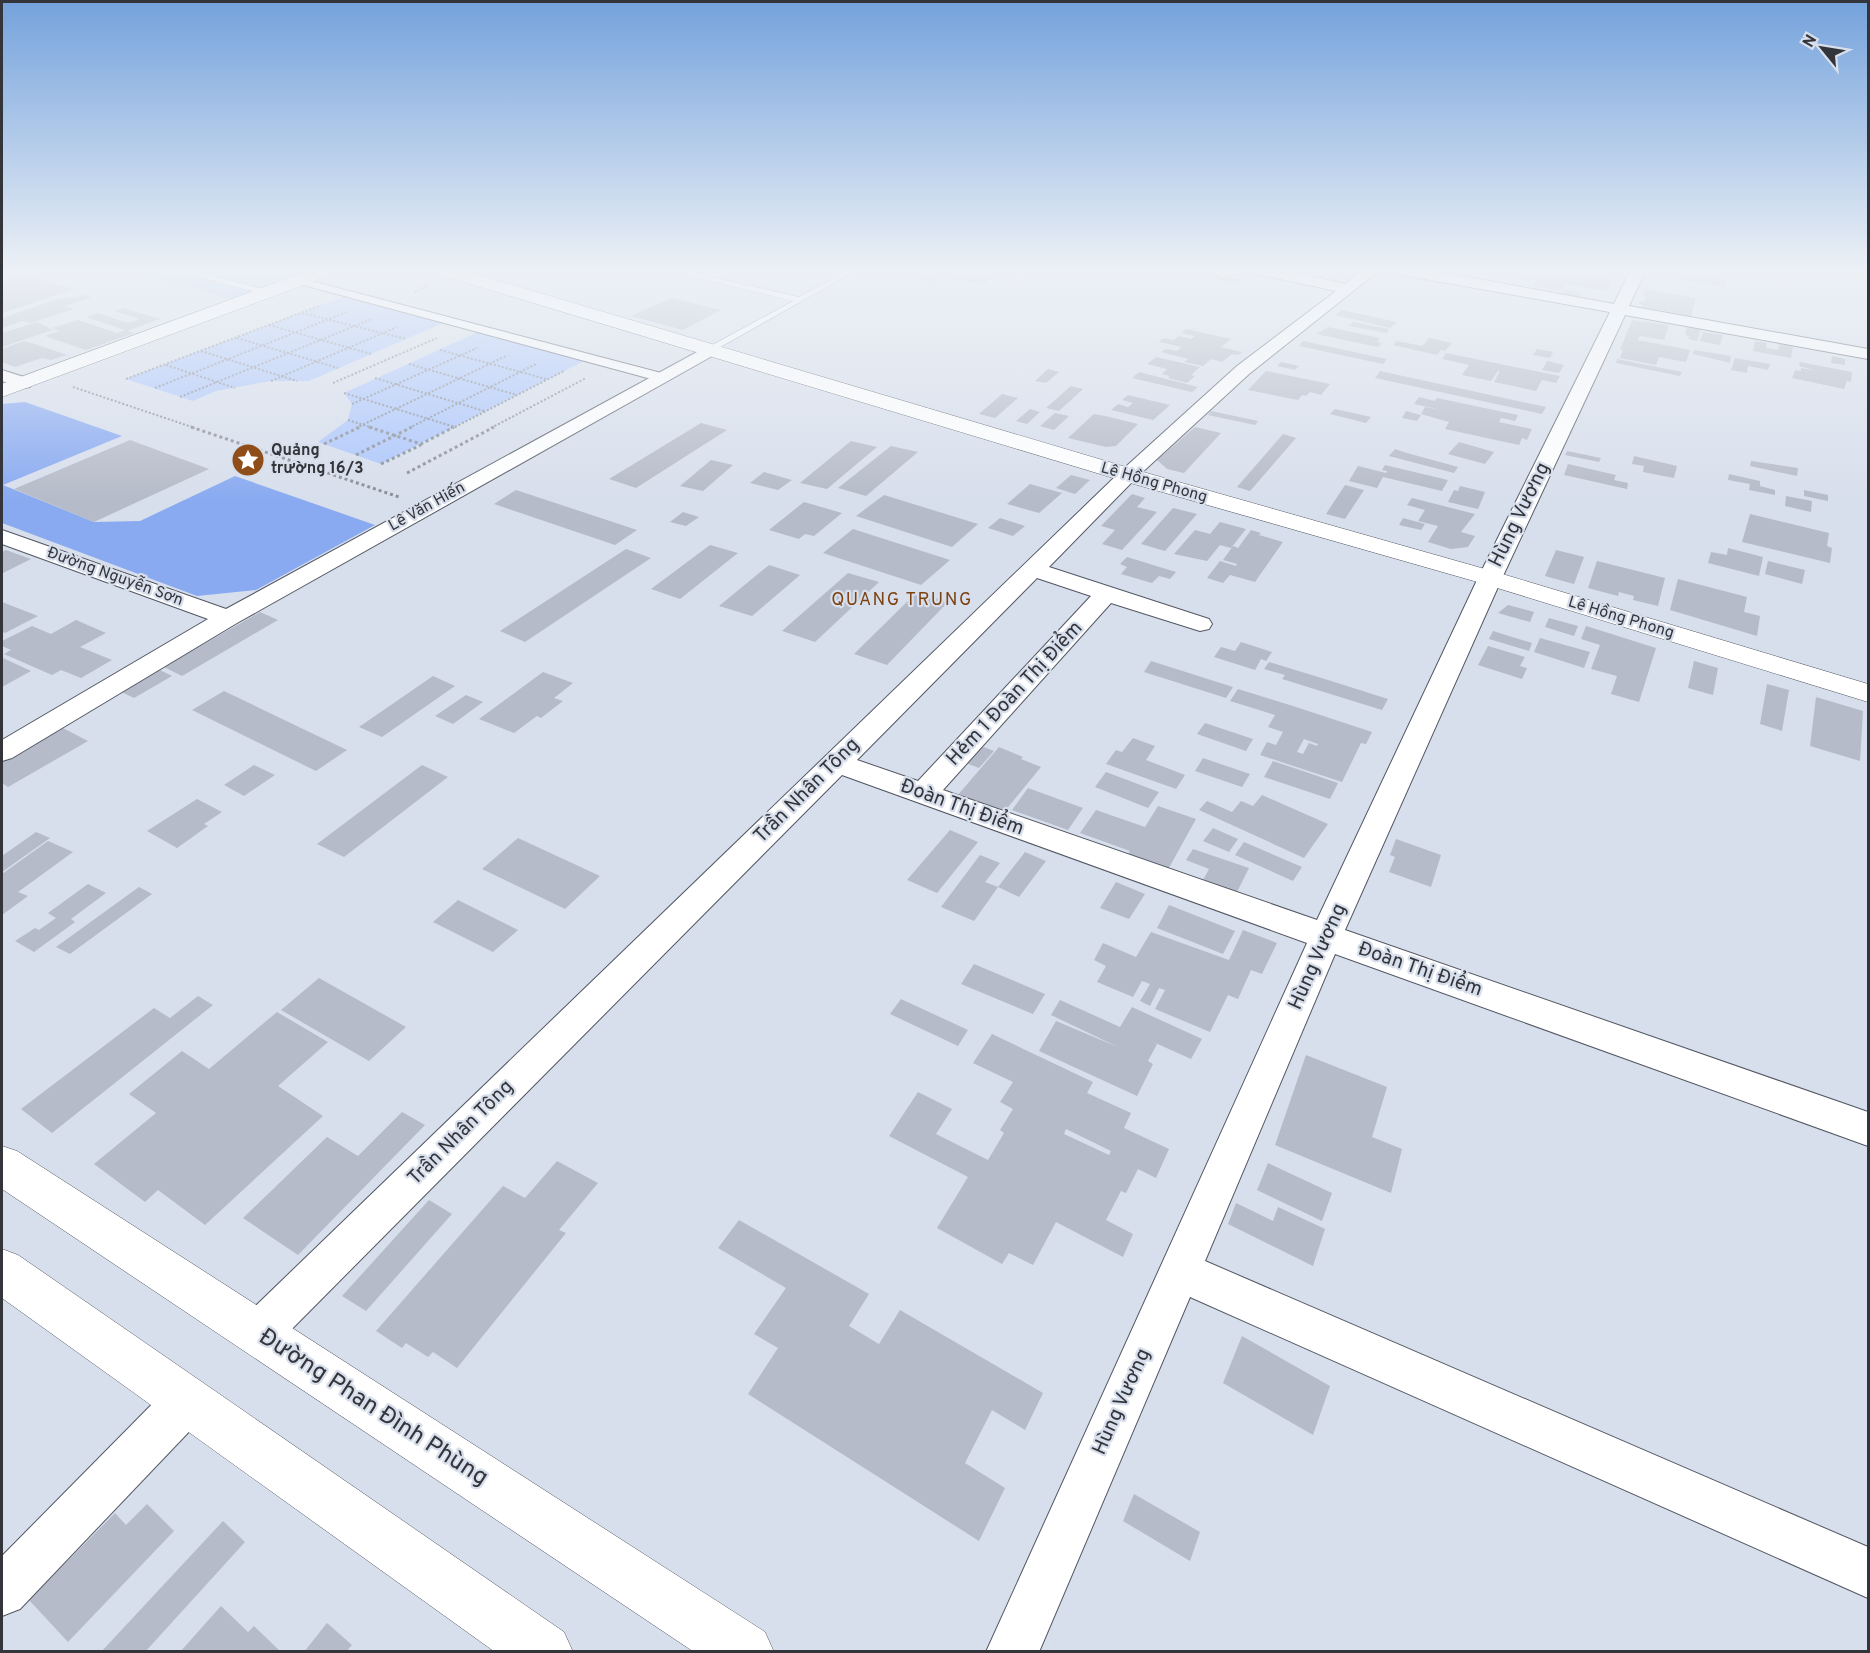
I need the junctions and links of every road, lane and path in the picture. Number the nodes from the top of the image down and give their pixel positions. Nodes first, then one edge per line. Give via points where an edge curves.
1 (124, 346) edge
2 (213, 346) edge
3 (261, 346) edge
4 (267, 346) edge
5 (305, 346) edge
6 (341, 346) edge
7 (352, 346) edge
8 (418, 346) edge
9 (480, 346) edge
10 (525, 346) edge
11 (550, 346) edge
12 (689, 346) edge
13 (707, 346) edge
14 (709, 346) edge
15 (1275, 346) edge
16 (1601, 346) edge
17 (1826, 346) edge
18 (348, 348) junction
19 (440, 350) dead end
20 (564, 350) junction
21 (701, 350) junction
22 (201, 351) junction
23 (288, 353) junction
24 (371, 354) dead end
25 (1869, 354) edge
26 (460, 355) junction
27 (591, 358) junction
28 (228, 359) junction
29 (316, 362) junction
30 (490, 363) junction
31 (165, 364) junction
32 (409, 364) dead end
33 (613, 364) junction
34 (253, 367) junction
35 (338, 368) dead end
36 (430, 370) junction
37 (520, 372) junction
38 (193, 374) junction
39 (2, 375) edge
40 (282, 376) junction
41 (41, 377) junction
42 (660, 377) junction
43 (375, 378) dead end
44 (459, 378) junction
45 (126, 379) dead end
46 (547, 379) junction
47 (271, 381) dead end
48 (297, 381) dead end
49 (217, 382) junction
50 (24, 383) junction
51 (333, 383) dead end
52 (397, 385) junction
53 (490, 387) junction
54 (155, 388) dead end
55 (235, 388) dead end
56 (2, 391) edge
57 (344, 393) dead end
58 (426, 394) junction
59 (517, 394) junction
60 (180, 397) dead end
61 (365, 399) junction
62 (458, 403) junction
63 (352, 404) dead end
64 (396, 409) junction
65 (484, 411) junction
66 (427, 418) junction
67 (348, 420) dead end
68 (363, 425) junction
69 (455, 427) junction
70 (394, 435) junction
71 (324, 444) dead end
72 (421, 444) junction
73 (356, 455) dead end
74 (381, 464) dead end
75 (407, 473) dead end
76 (1128, 476) junction
77 (427, 507) junction
78 (2, 537) edge
79 (1033, 569) junction
80 (1490, 578) junction
81 (1107, 593) junction
82 (228, 618) junction
83 (1200, 624) dead end
84 (1869, 693) edge
85 (2, 752) edge
86 (836, 763) junction
87 (923, 794) junction
88 (1326, 938) junction
89 (1869, 1129) edge
90 (2, 1165) edge
91 (1179, 1271) junction
92 (2, 1272) edge
93 (258, 1333) junction
94 (187, 1401) junction
95 (1869, 1573) edge
96 (2, 1591) edge
97 (544, 1652) edge
98 (745, 1652) edge
99 (1012, 1652) edge

1 - 41 street
2 - 22 path
3 - 28 path
4 - 23 path
5 - 23 path
6 - 18 path
7 - 18 path
8 - 51 path
9 - 26 path
10 - 30 path
11 - 20 street
12 - 21 street, Lê Hồng Phong
13 - 21 lane, Lê Văn Hiến
14 - 21 lane, Lê Văn Hiến
15 - 76 street, Trần Nhân Tông via 1226,384
16 - 80 street, Hùng Vương
17 - 25 street
18 - 24 path
18 - 29 path
19 - 26 path
20 - 27 street
20 - 37 path
21 - 42 street, Lê Văn Hiến
21 - 76 street, Lê Hồng Phong
22 - 28 path
22 - 31 path
23 - 29 path
23 - 34 path
26 - 30 path
26 - 36 path
27 - 33 street
27 - 46 path
28 - 34 path
28 - 38 path
29 - 35 path
29 - 40 path
30 - 37 path
30 - 44 path
31 - 38 path
31 - 45 path
32 - 36 path
33 - 42 street
33 - 75 path
34 - 40 path
34 - 49 path
36 - 44 path
36 - 52 path
37 - 46 path
37 - 53 path
38 - 49 path
38 - 54 path
39 - 50 street
40 - 47 path
40 - 48 path
41 - 50 street
41 - 77 path
42 - 77 street, Lê Văn Hiến
43 - 52 path
44 - 53 path
44 - 58 path
46 - 59 path
49 - 55 path
49 - 60 path
50 - 56 street
52 - 58 path
52 - 61 path
53 - 59 path
53 - 62 path
57 - 61 path
58 - 62 path
58 - 64 path
59 - 65 path
61 - 63 path
61 - 64 path
62 - 65 path
62 - 66 path
64 - 66 path
64 - 68 path
65 - 69 path
66 - 69 path
66 - 70 path
67 - 68 path
68 - 70 path
68 - 71 path
69 - 72 path
70 - 72 path
70 - 73 path
72 - 74 path
76 - 79 street, Trần Nhân Tông
76 - 80 street, Lê Hồng Phong
77 - 82 street, Lê Văn Hiến
78 - 82 street, Đường Nguyễn Sơn
79 - 81 street
79 - 86 street, Trần Nhân Tông
80 - 84 street, Lê Hồng Phong
80 - 88 street, Hùng Vương
81 - 83 street
81 - 87 street, Hẻm 1 Đoàn Thị Điểm
82 - 85 street, Lê Văn Hiến
86 - 87 street, Đoàn Thị Điểm
86 - 93 street, Trần Nhân Tông
87 - 88 street, Đoàn Thị Điểm
88 - 89 street, Đoàn Thị Điểm
88 - 91 street, Hùng Vương
90 - 93 street, Đường Phan Đình Phùng
91 - 95 street
91 - 99 street, Hùng Vương
92 - 94 street
93 - 98 street, Đường Phan Đình Phùng
94 - 96 street
94 - 97 street

